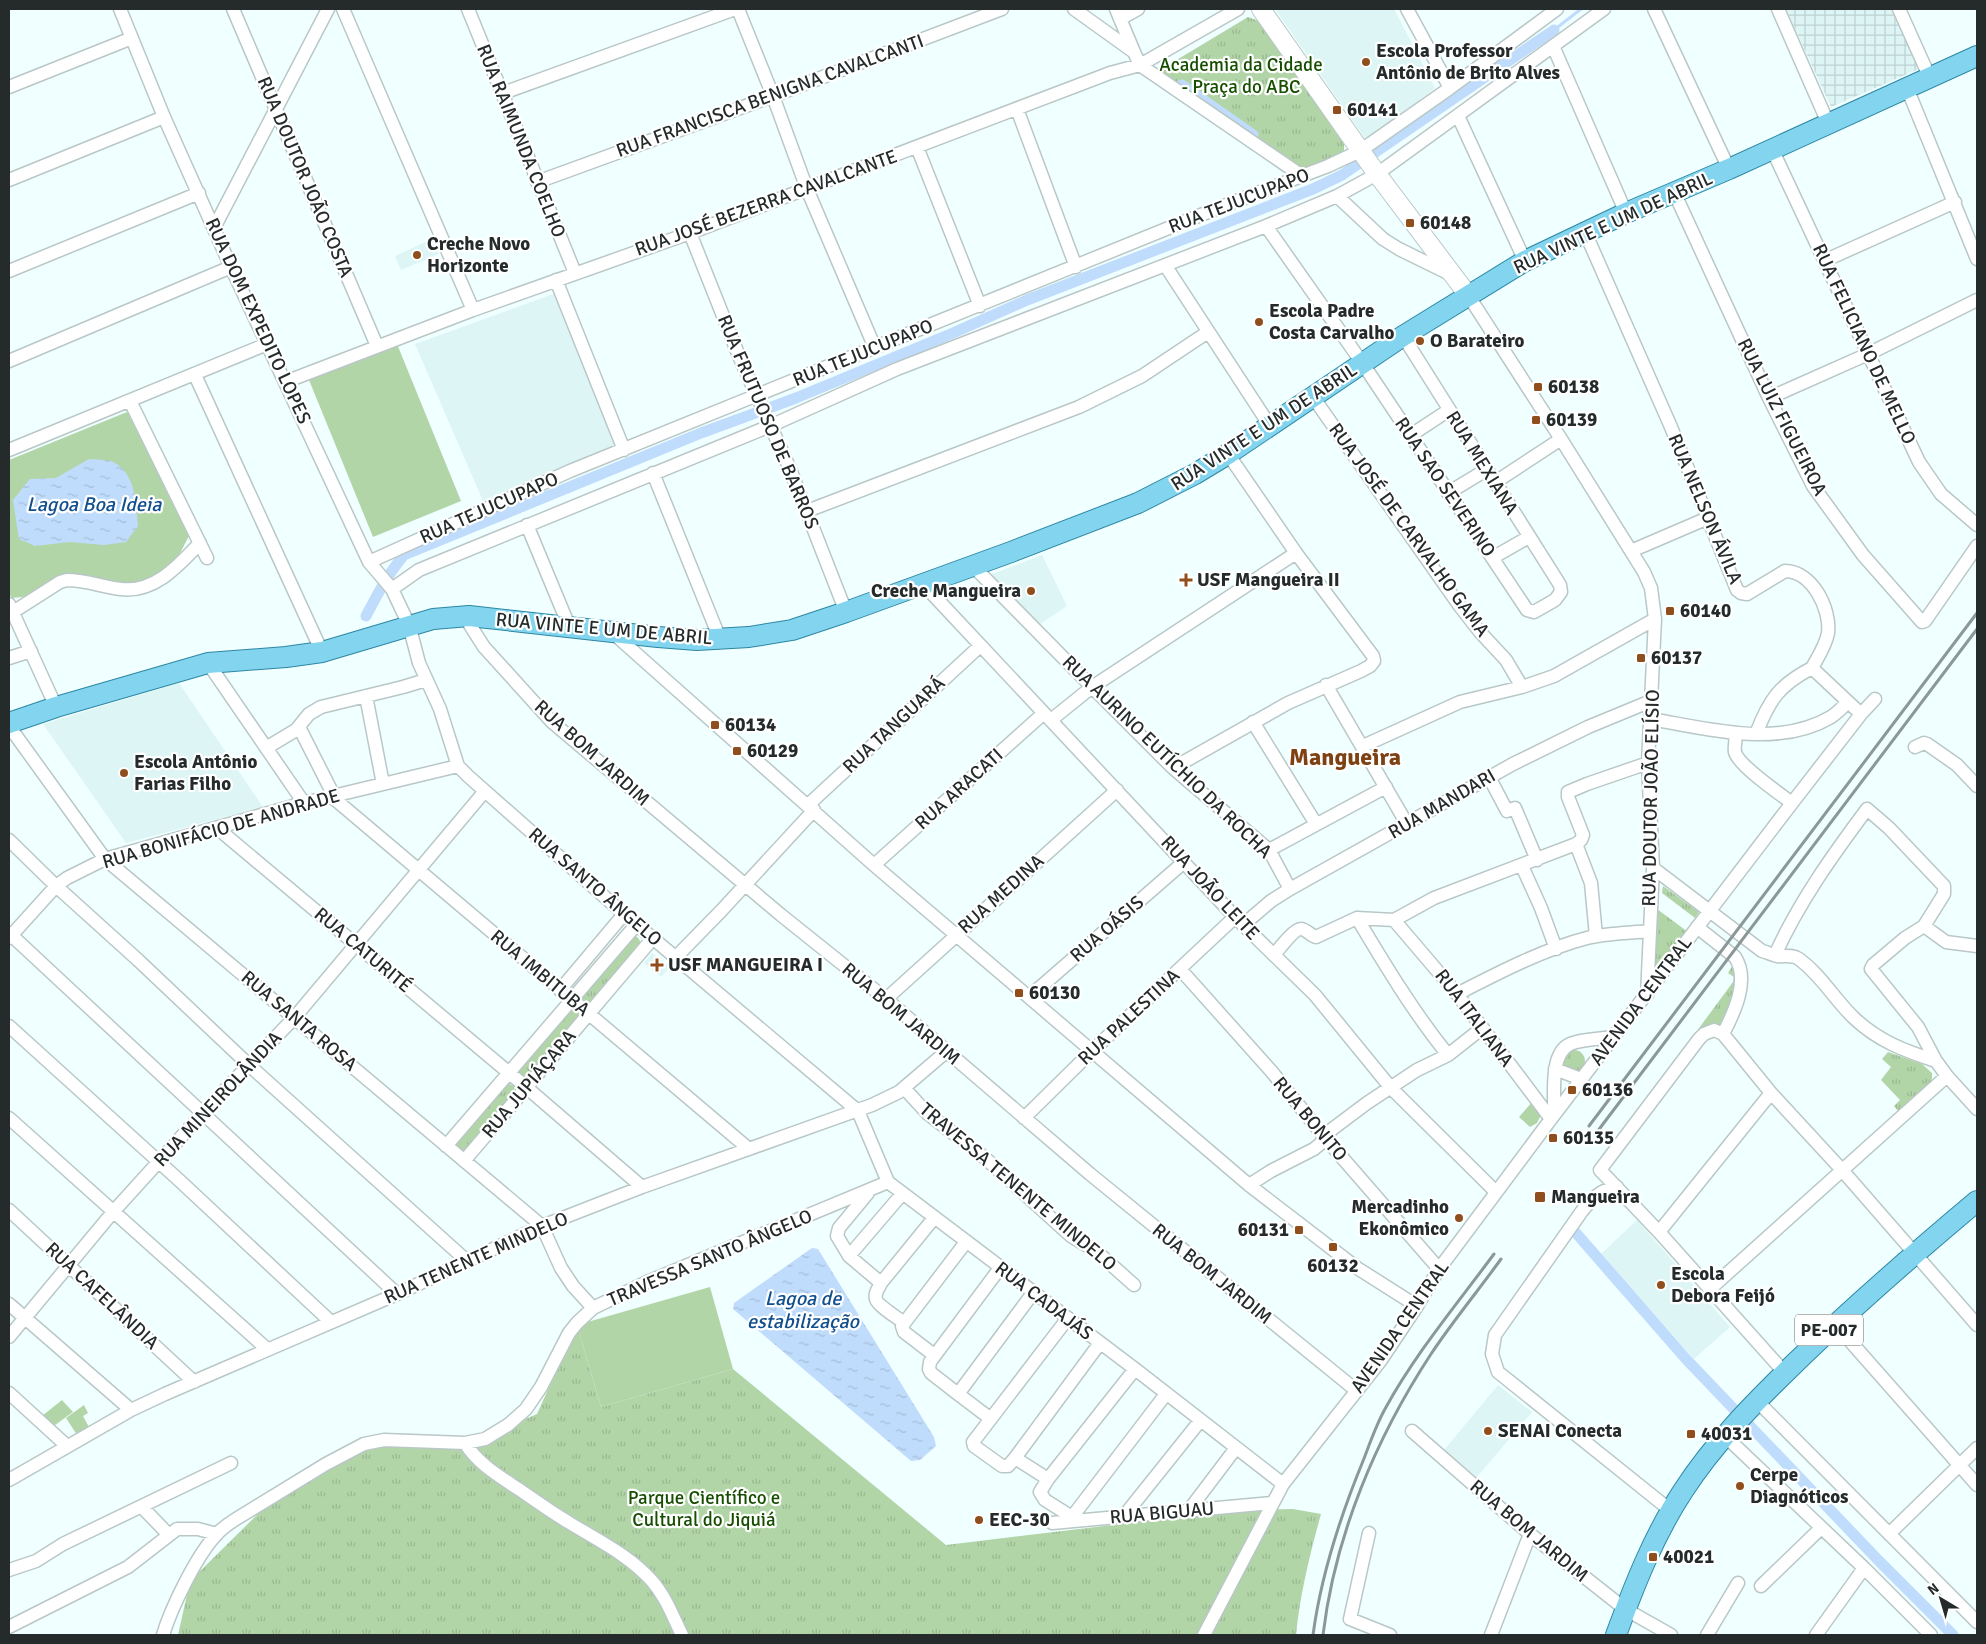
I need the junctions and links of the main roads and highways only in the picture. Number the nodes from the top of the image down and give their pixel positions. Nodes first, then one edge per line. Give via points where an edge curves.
1 (1261, 9) edge
2 (1977, 56) edge
3 (1468, 296) junction
4 (9, 725) edge
5 (1977, 1202) edge
6 (1616, 1635) edge

1 - 3 main road via 1375,172
2 - 3 main road, RUA VINTE E UM DE ABRIL via 1585,232 1525,261
3 - 4 main road, RUA VINTE E UM DE ABRIL via 1228,454 1165,490 973,566 792,630 720,639 658,637 469,616 433,619 322,652 208,663 56,707
5 - 6 main road, PE-007 via 1835,1324 1725,1436 1670,1510 1645,1561

